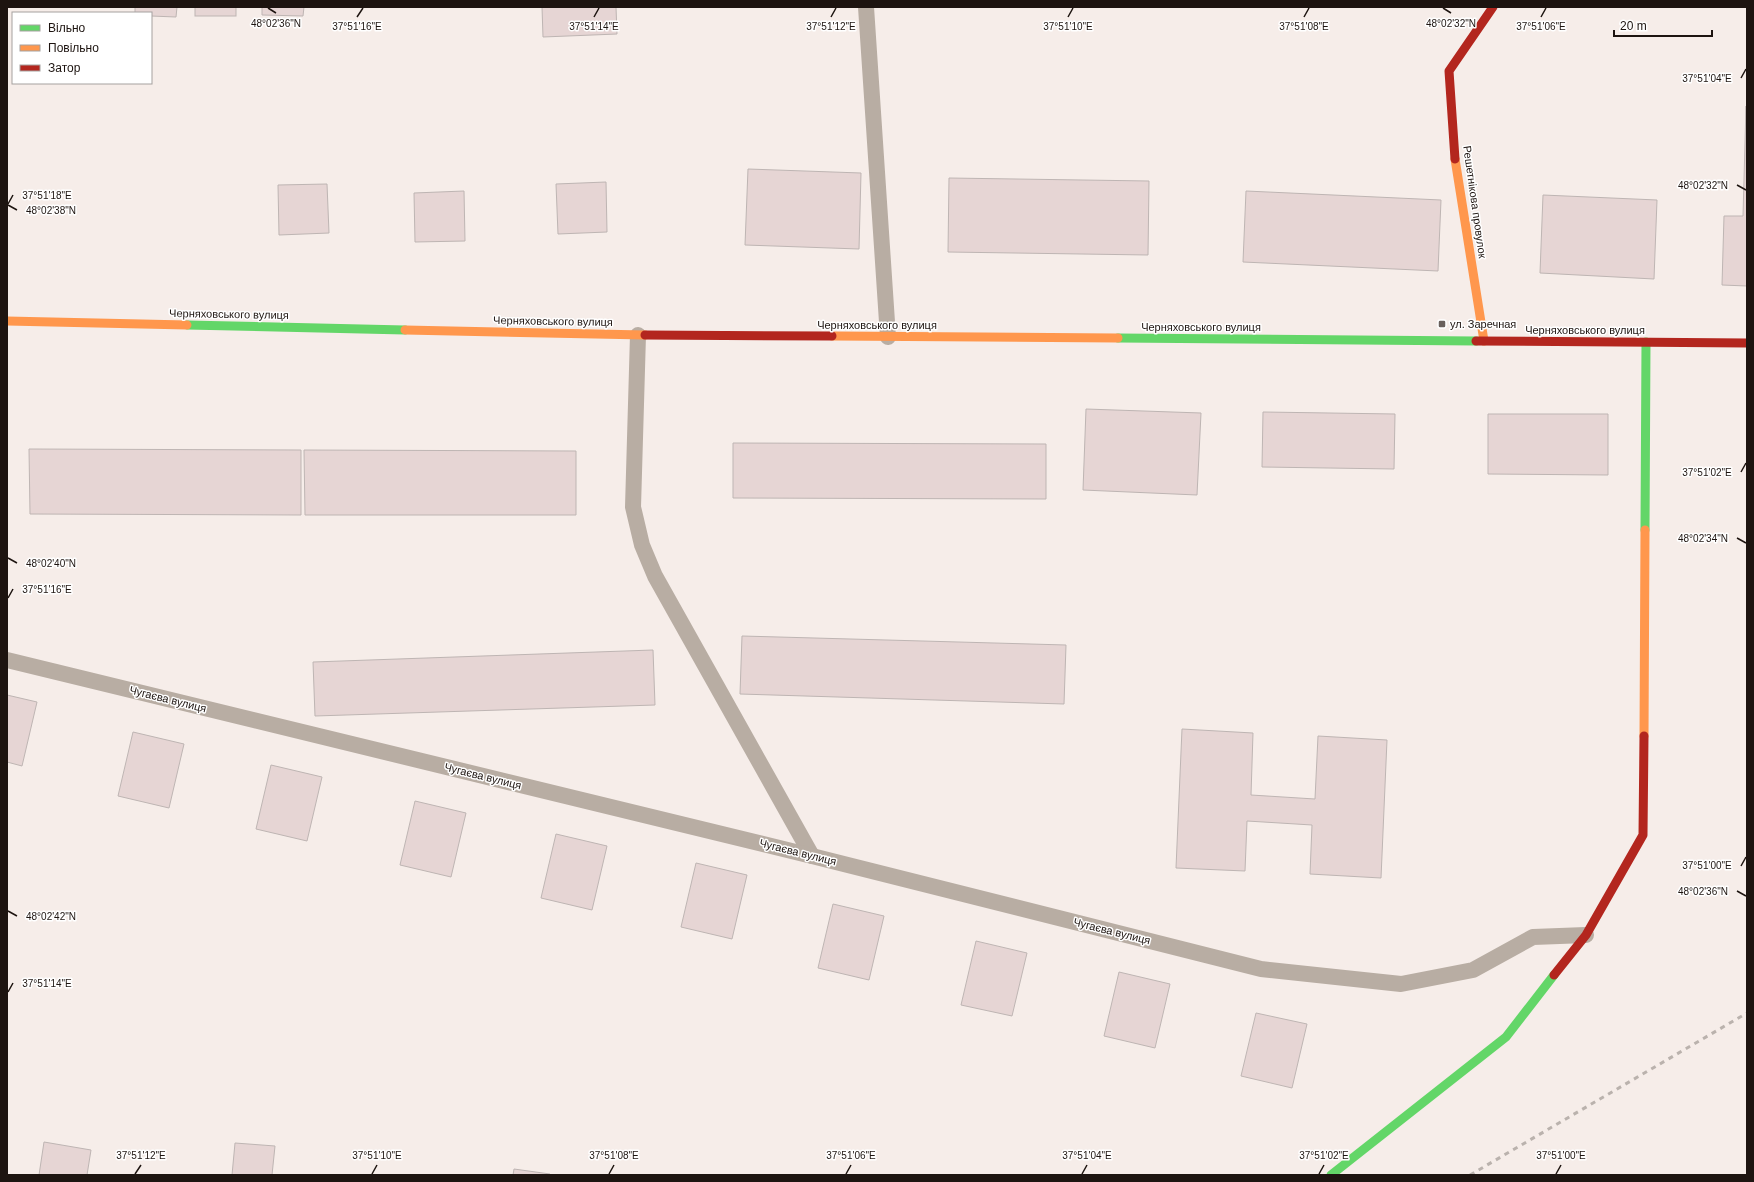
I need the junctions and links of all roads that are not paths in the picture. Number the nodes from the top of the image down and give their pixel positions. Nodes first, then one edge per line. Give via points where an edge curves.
1 (866, 7) edge
2 (1493, 7) edge
3 (7, 321) edge
4 (638, 335) junction
5 (888, 337) junction
6 (1484, 341) junction
7 (1646, 342) junction
8 (1747, 343) edge
9 (7, 660) edge
10 (812, 856) junction
11 (1586, 935) junction
12 (1331, 1175) edge

1 - 5 lane
2 - 6 street, Решетнікова провулок via 1449,71 1454,161
3 - 4 street, Черняховського вулиця
4 - 5 street, Черняховського вулиця
4 - 10 lane via 633,507 642,545 655,576
5 - 6 street, Черняховського вулиця
6 - 7 street, Черняховського вулиця
7 - 8 street, Черняховського вулиця
7 - 11 street via 1643,835
9 - 10 lane, Чугаєва вулиця
10 - 11 lane, Чугаєва вулиця via 1261,969 1401,984 1473,970 1533,937
11 - 12 street via 1506,1037

